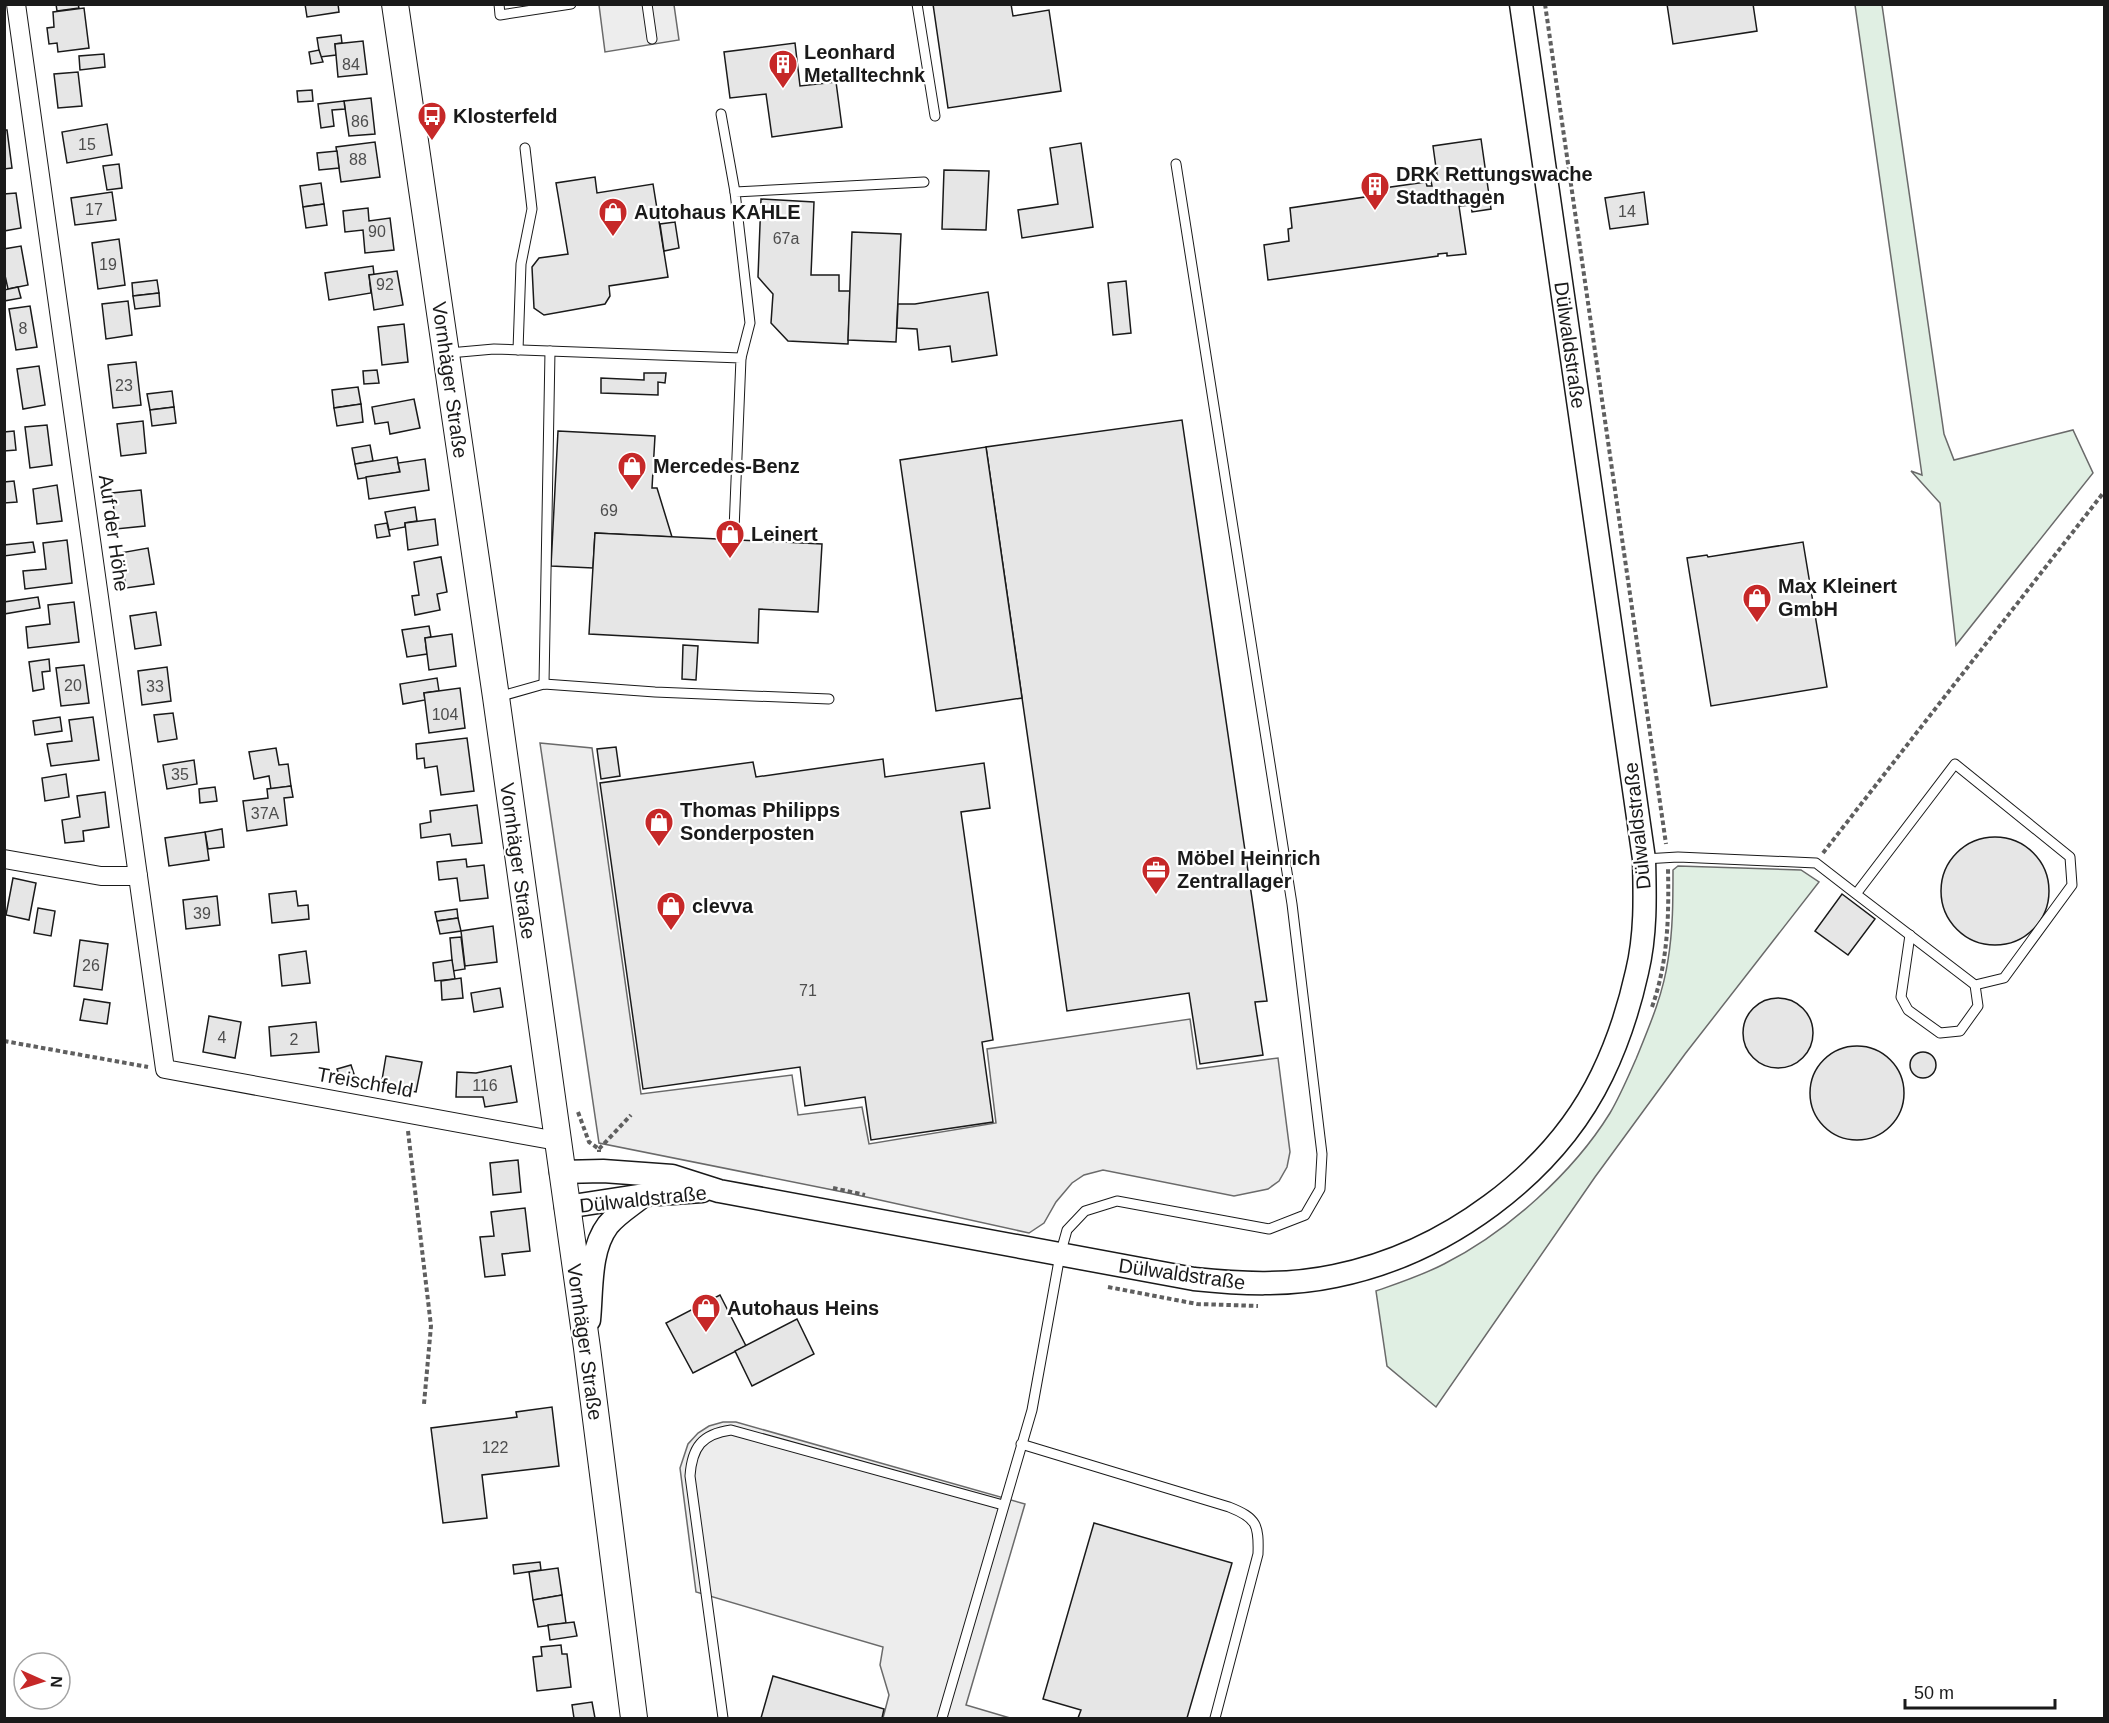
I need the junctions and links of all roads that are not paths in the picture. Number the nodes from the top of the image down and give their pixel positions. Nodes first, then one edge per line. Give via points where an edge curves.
1 (16, 4) edge
2 (395, 4) edge
3 (499, 4) edge
4 (571, 4) edge
5 (647, 4) edge
6 (917, 4) edge
7 (1521, 4) edge
8 (652, 39) dead end
9 (721, 114) dead end
10 (935, 116) dead end
11 (525, 148) dead end
12 (1176, 164) dead end
13 (924, 182) dead end
14 (735, 192) junction
15 (518, 350) junction
16 (550, 351) junction
17 (446, 353) junction
18 (741, 358) junction
19 (734, 530) dead end
20 (544, 684) junction
21 (496, 698) junction
22 (829, 699) dead end
23 (4, 859) edge
24 (1644, 859) junction
25 (138, 876) junction
26 (1857, 894) junction
27 (1910, 935) junction
28 (1975, 985) junction
29 (165, 1069) joint
30 (557, 1141) junction
31 (561, 1172) junction
32 (719, 1191) junction
33 (644, 1195) junction
34 (566, 1207) junction
35 (1060, 1255) junction
36 (587, 1348) junction
37 (1021, 1444) junction
38 (1003, 1505) junction
39 (634, 1719) edge
40 (723, 1719) edge
41 (942, 1719) edge
42 (1215, 1719) edge

1 - 25 street, Auf der Höhe
2 - 17 main road, Vornhäger Straße
3 - 4 lane via 500,15
5 - 8 lane
6 - 10 lane
7 - 24 street, Dülwaldstraße
9 - 14 lane
11 - 15 lane via 532,209 521,264
12 - 35 lane via 1292,904 1322,1154 1320,1189 1305,1215 1269,1229 1116,1201 1085,1211 1067,1230
13 - 14 lane
14 - 18 lane via 750,323
15 - 16 lane
15 - 17 lane
16 - 18 lane
16 - 20 lane
17 - 21 main road, Vornhäger Straße
18 - 19 lane
20 - 21 lane
20 - 22 lane
21 - 30 main road, Vornhäger Straße
23 - 25 street via 101,876
24 - 26 lane via 1815,862
24 - 35 street, Dülwaldstraße via 1645,915 1638,970 1623,1026 1601,1077 1570,1127 1531,1171 1483,1212 1432,1243 1381,1264 1292,1282 1247,1284 1194,1279
25 - 29 street, Auf der Höhe
26 - 27 lane
26 - 28 lane via 1955,764 2070,857 2072,885 2004,978
27 - 28 lane
27 - 28 lane via 1901,997 1908,1010 1940,1033 1960,1031 1978,1006
29 - 30 street, Treischfeld
30 - 31 main road, Vornhäger Straße
31 - 32 street, Dülwaldstraße via 672,1176
31 - 34 main road, Vornhäger Straße
32 - 33 street, Dülwaldstraße
32 - 35 street, Dülwaldstraße
33 - 34 street, Dülwaldstraße
33 - 36 street via 616,1217 600,1238
34 - 36 main road, Vornhäger Straße
35 - 37 lane via 1032,1410
36 - 39 main road, Vornhäger Straße
37 - 38 lane
37 - 42 lane via 1229,1507 1254,1520 1259,1534 1258,1554
38 - 40 lane via 731,1430 714,1433 691,1458 690,1476
38 - 41 lane

